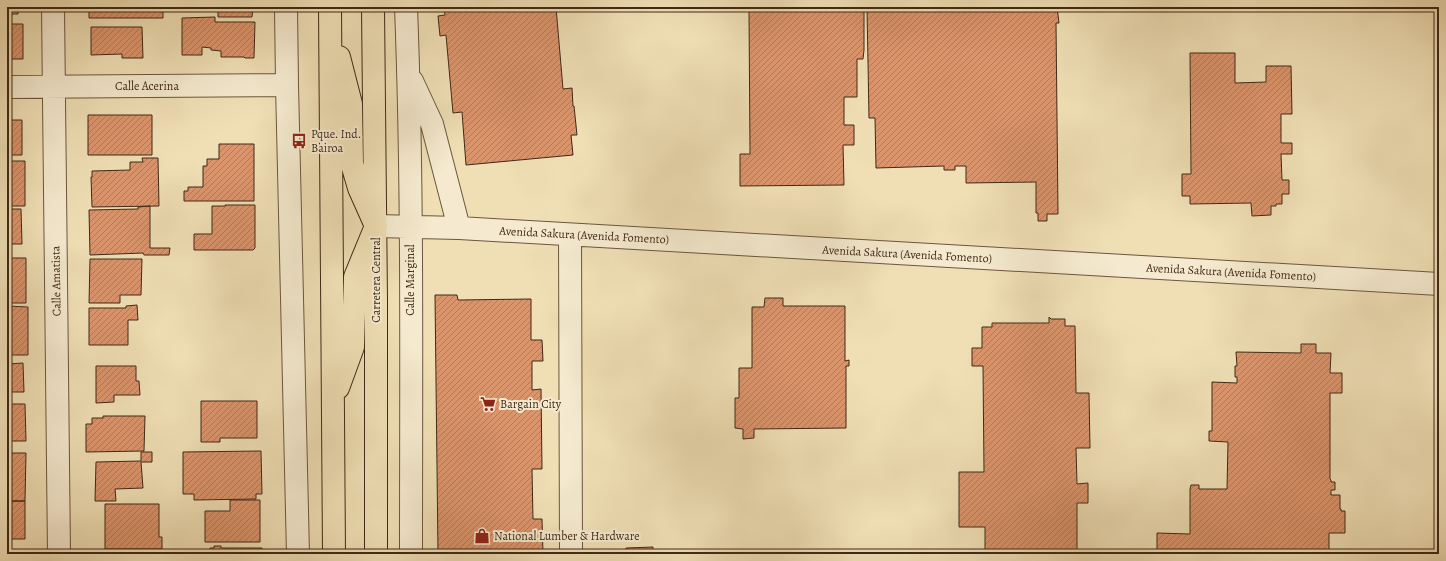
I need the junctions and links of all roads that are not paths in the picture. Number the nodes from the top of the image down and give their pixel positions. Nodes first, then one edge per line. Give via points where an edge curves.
1 (53, 7) edge
2 (286, 7) edge
3 (373, 7) edge
4 (406, 7) edge
5 (330, 17) edge
6 (409, 74) junction
7 (287, 85) junction
8 (7, 87) edge
9 (54, 87) junction
10 (376, 226) junction
11 (410, 226) junction
12 (458, 228) junction
13 (570, 235) junction
14 (1439, 284) edge
15 (333, 402) junction
16 (59, 554) edge
17 (298, 554) edge
18 (334, 554) edge
19 (376, 554) edge
20 (411, 554) edge
21 (571, 554) edge

1 - 9 street, Calle Amatista
2 - 7 street
3 - 10 main road, Carretera Central
4 - 6 street, Calle Marginal
5 - 10 main road via 351,104 352,164 359,188
5 - 15 main road
6 - 11 street, Calle Marginal
6 - 12 street via 432,124
7 - 9 street, Calle Acerina
7 - 17 street
8 - 9 street, Calle Acerina
9 - 16 street, Calle Amatista
10 - 11 street, Avenida Sakura (Avenida Fomento)
10 - 15 main road via 355,277 353,347
10 - 19 main road, Carretera Central
11 - 12 street, Avenida Sakura (Avenida Fomento)
11 - 20 street, Calle Marginal
12 - 13 street, Avenida Sakura (Avenida Fomento)
13 - 14 street, Avenida Sakura (Avenida Fomento)
13 - 21 street
15 - 18 main road

